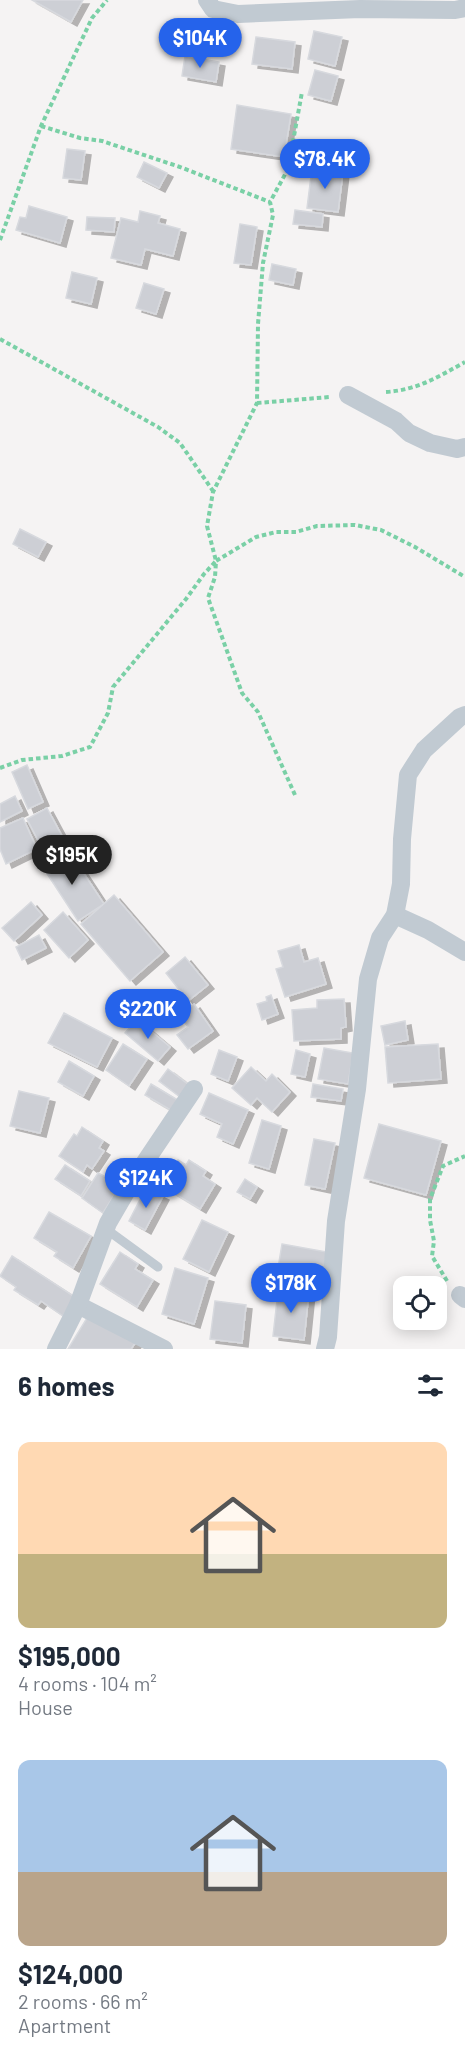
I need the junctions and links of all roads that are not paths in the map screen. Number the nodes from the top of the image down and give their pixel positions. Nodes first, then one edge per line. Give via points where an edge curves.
1 (207, 0) edge
2 (364, 5) edge
3 (465, 8) edge
4 (348, 395) dead end
5 (465, 447) edge
6 (465, 715) edge
7 (395, 915) junction
8 (465, 952) edge
9 (194, 1089) dead end
10 (106, 1229) junction
11 (158, 1267) dead end
12 (78, 1305) junction
13 (56, 1349) edge
14 (164, 1349) edge
15 (325, 1349) edge

1 - 2 street via 213,9 238,14
2 - 3 street
4 - 5 street via 430,443
6 - 7 street via 424,750 408,775 402,877
7 - 8 street
7 - 15 street via 380,938 368,979 357,1089 336,1221
9 - 10 street via 133,1180
10 - 11 lane
10 - 12 street
12 - 13 street
12 - 14 street

